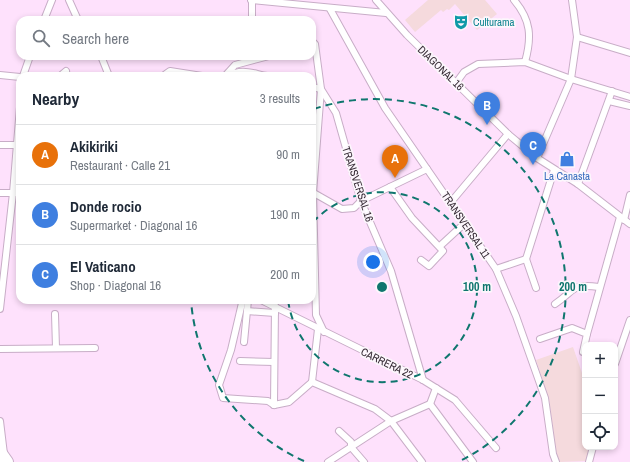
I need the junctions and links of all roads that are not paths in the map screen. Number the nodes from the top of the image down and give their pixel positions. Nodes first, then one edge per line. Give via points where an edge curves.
1 (52, 0) edge
2 (69, 0) edge
3 (252, 0) edge
4 (376, 0) edge
5 (514, 0) edge
6 (572, 0) edge
7 (330, 9) junction
8 (386, 13) junction
9 (46, 16) edge
10 (76, 16) edge
11 (252, 16) edge
12 (577, 37) junction
13 (630, 53) edge
14 (28, 60) edge
15 (102, 60) edge
16 (254, 60) edge
17 (316, 60) edge
18 (525, 62) junction
19 (23, 72) edge
20 (107, 72) edge
21 (228, 72) edge
22 (234, 72) edge
23 (249, 72) edge
24 (0, 75) edge
25 (16, 76) edge
26 (571, 79) junction
27 (456, 83) junction
28 (316, 88) edge
29 (321, 89) junction
30 (612, 91) junction
31 (630, 97) edge
32 (609, 101) junction
33 (630, 106) edge
34 (508, 134) junction
35 (0, 145) edge
36 (16, 145) edge
37 (316, 147) edge
38 (537, 158) junction
39 (426, 170) junction
40 (554, 170) junction
41 (578, 184) junction
42 (390, 187) junction
43 (0, 193) edge
44 (16, 193) edge
45 (316, 195) edge
46 (630, 195) edge
47 (16, 200) edge
48 (361, 201) junction
49 (451, 202) junction
50 (622, 218) junction
51 (465, 223) junction
52 (630, 224) edge
53 (440, 246) junction
54 (526, 259) junction
55 (421, 260) dead end
56 (496, 270) junction
57 (599, 287) junction
58 (536, 288) dead end
59 (242, 304) edge
60 (248, 304) edge
61 (271, 304) edge
62 (316, 304) edge
63 (555, 304) dead end
64 (275, 306) junction
65 (0, 309) edge
66 (248, 311) junction
67 (275, 312) junction
68 (55, 314) dead end
69 (630, 320) edge
70 (318, 329) junction
71 (324, 332) junction
72 (587, 334) junction
73 (540, 339) dead end
74 (244, 342) dead end
75 (585, 342) edge
76 (0, 348) edge
77 (56, 348) junction
78 (95, 348) dead end
79 (618, 355) edge
80 (240, 361) dead end
81 (274, 362) junction
82 (423, 380) junction
83 (312, 382) junction
84 (436, 388) junction
85 (430, 404) junction
86 (274, 405) junction
87 (391, 421) junction
88 (0, 422) edge
89 (339, 431) dead end
90 (351, 447) junction
91 (496, 448) dead end
92 (591, 450) edge
93 (3, 458) edge
94 (328, 462) edge
95 (364, 462) edge
96 (422, 462) edge
97 (473, 462) edge
98 (556, 462) edge
99 (589, 462) edge

1 - 9 street
2 - 10 street
3 - 7 street
3 - 11 street
4 - 8 street, DIAGONAL 16
5 - 18 street via 523,11 529,28 529,47
6 - 12 street
7 - 8 street
7 - 39 street, TRANSVERSAL 11 via 385,108
8 - 27 street, DIAGONAL 16
12 - 13 street
12 - 26 street
14 - 19 street
15 - 20 street
16 - 21 street via 235,65
17 - 29 street
18 - 26 street
18 - 27 street via 478,64 464,72
22 - 23 street
24 - 25 street
26 - 30 street
26 - 38 street
27 - 34 street, DIAGONAL 16
28 - 29 street
29 - 37 street
29 - 48 street, TRANSVERSAL 16 via 336,113
30 - 31 street
30 - 32 street
32 - 33 street
32 - 41 street
34 - 38 street, DIAGONAL 16
34 - 49 street
35 - 36 street
38 - 40 street, DIAGONAL 16
39 - 42 street
39 - 49 street, TRANSVERSAL 11
40 - 41 street, DIAGONAL 16
40 - 54 street
41 - 50 street, DIAGONAL 16
42 - 48 street
42 - 53 street via 412,218
43 - 44 street
45 - 48 street via 342,209 354,208
46 - 50 street
47 - 65 street
48 - 82 street, TRANSVERSAL 16 via 391,271
49 - 51 street, TRANSVERSAL 11
50 - 52 street, DIAGONAL 16
50 - 57 street
51 - 53 street
51 - 56 street, TRANSVERSAL 11
53 - 55 street via 444,250 428,266
54 - 56 street
54 - 58 street
56 - 98 street, TRANSVERSAL 11 via 516,316 545,398
57 - 63 street via 582,284
57 - 72 street
59 - 86 street via 231,350 219,385 223,398 268,401
60 - 66 street
61 - 64 street, CARRERA 22
62 - 71 street via 316,314
64 - 67 street
64 - 70 street, CARRERA 22
66 - 67 street
66 - 74 street
67 - 81 street
68 - 77 street
69 - 79 street
70 - 71 street, CARRERA 22
70 - 83 street
71 - 82 street, CARRERA 22
72 - 73 street via 572,328
72 - 75 street
76 - 77 street
77 - 78 street
80 - 81 street
81 - 86 street
82 - 84 street, CARRERA 22
83 - 86 street via 289,402
83 - 87 street via 375,408
84 - 85 street
84 - 91 street, CARRERA 22 via 455,400
85 - 87 street
85 - 97 street
87 - 90 street
87 - 96 street
88 - 93 street
89 - 90 street via 351,442
90 - 94 street
90 - 95 street
92 - 99 street

